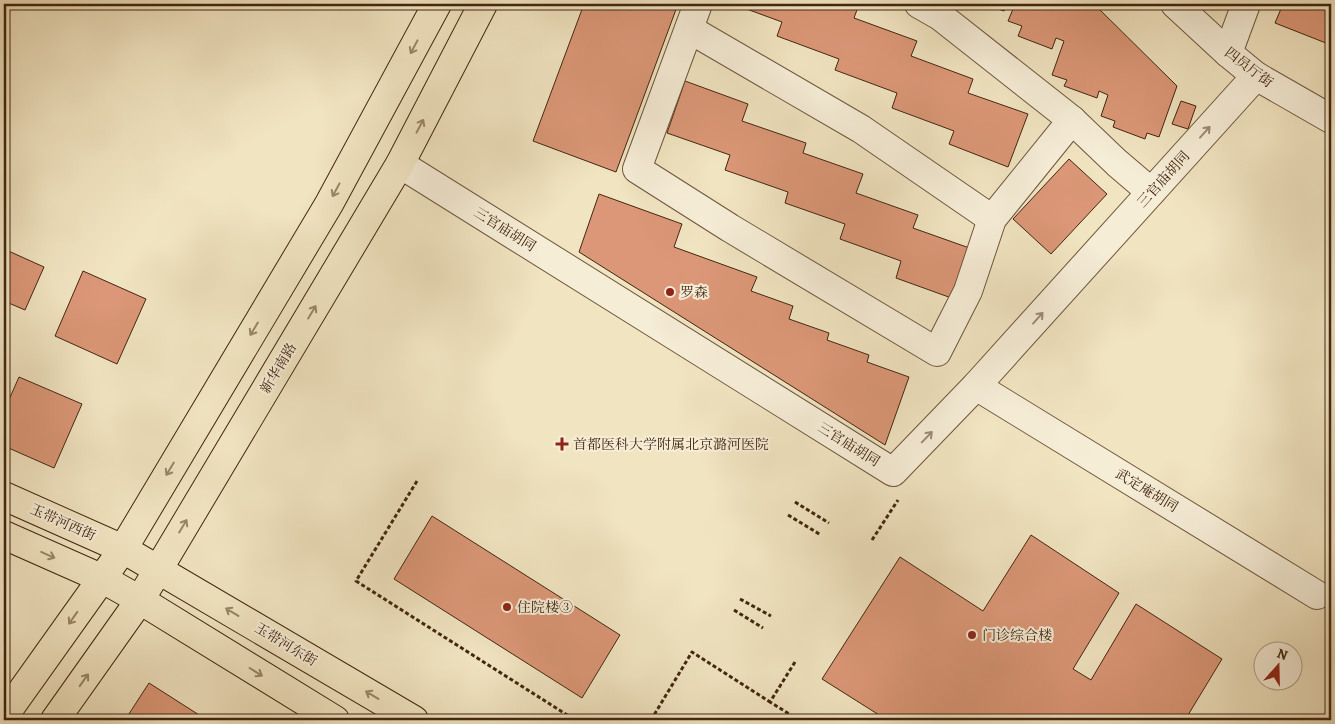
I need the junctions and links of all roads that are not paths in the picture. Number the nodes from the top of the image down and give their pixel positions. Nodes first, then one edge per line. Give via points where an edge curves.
1 (437, 4) edge
2 (483, 4) edge
3 (698, 4) edge
4 (919, 4) edge
5 (1175, 4) edge
6 (1246, 4) edge
7 (689, 29) junction
8 (1228, 53) junction
9 (1256, 76) junction
10 (1331, 119) edge
11 (1072, 120) junction
12 (400, 164) junction
13 (1151, 192) junction
14 (992, 219) junction
15 (976, 386) junction
16 (4, 496) edge
17 (4, 535) edge
18 (122, 549) junction
19 (158, 568) junction
20 (101, 578) junction
21 (1317, 595) dead end
22 (140, 600) junction
23 (4, 716) edge
24 (56, 720) edge
25 (335, 720) edge
26 (414, 720) edge

1 -> 18 main road via 329,204
12 -> 2 main road, 新华南路
3 - 7 street
4 - 11 street via 940,16
5 - 8 street, 四员厅街
6 - 8 street
7 - 14 street via 861,130
7 - 14 street via 637,169 730,228 938,352 968,291
8 - 9 street, 四员厅街
9 - 10 street, 四员厅街
13 -> 9 street, 三官庙胡同
11 - 13 street
11 - 14 street
12 -> 15 street, 三官庙胡同 via 893,472
19 -> 12 main road, 新华南路
15 -> 13 street, 三官庙胡同
15 - 21 street, 武定庵胡同
16 - 18 main road, 玉带河西街
17 -> 20 main road
18 - 19 main road, 玉带河西街
18 - 20 main road
19 - 22 main road, 新华南路
26 -> 19 main road, 玉带河东街
20 - 22 main road
20 -> 23 main road
24 -> 22 main road, 新华南路
22 -> 25 main road

